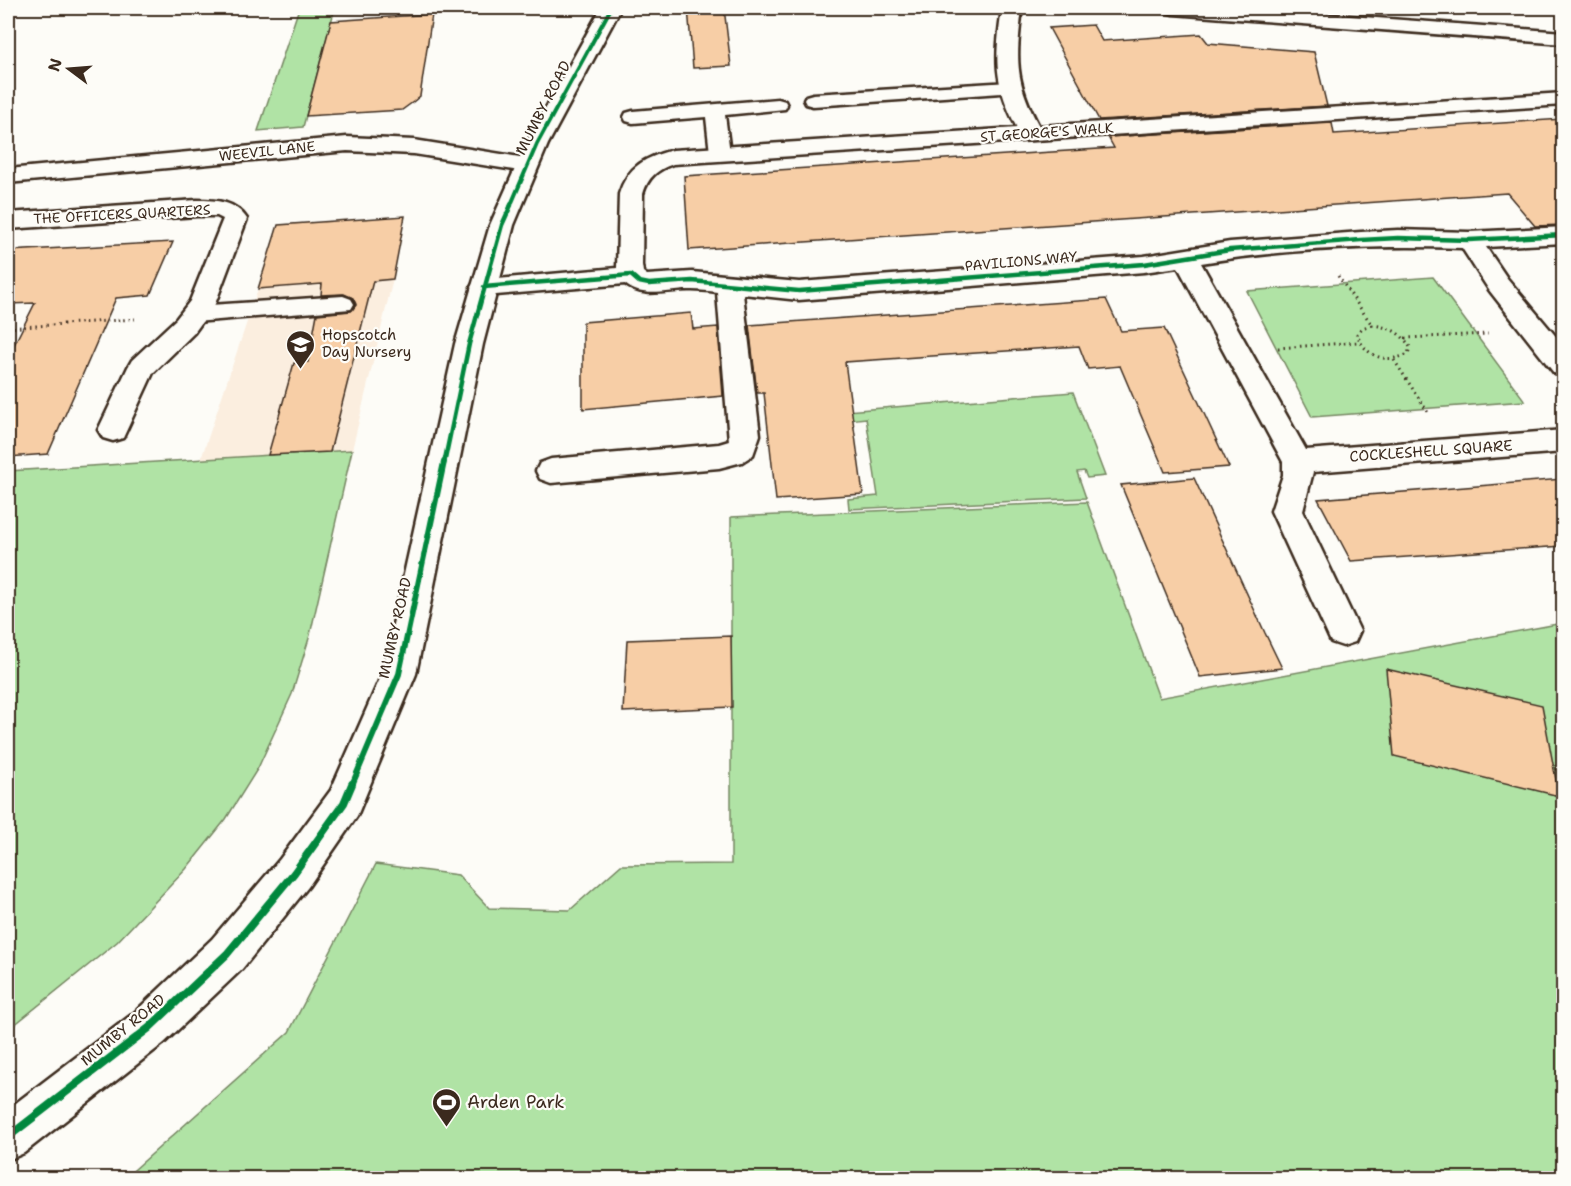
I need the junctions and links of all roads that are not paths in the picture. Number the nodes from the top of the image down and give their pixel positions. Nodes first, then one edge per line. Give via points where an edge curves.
1 (611, 8) edge
2 (1012, 8) edge
3 (1174, 8) edge
4 (1385, 16) edge
5 (1563, 38) edge
6 (1010, 88) junction
7 (1563, 99) edge
8 (813, 100) dead end
9 (778, 105) dead end
10 (715, 110) junction
11 (633, 117) dead end
12 (1032, 133) junction
13 (720, 153) junction
14 (526, 165) junction
15 (8, 176) edge
16 (208, 182) junction
17 (8, 221) edge
18 (1563, 235) edge
19 (1469, 240) junction
20 (1185, 258) junction
21 (631, 276) junction
22 (729, 285) junction
23 (484, 287) junction
24 (343, 304) dead end
25 (195, 314) junction
26 (1563, 366) edge
27 (113, 430) dead end
28 (1563, 441) edge
29 (1298, 462) junction
30 (551, 471) dead end
31 (1343, 631) dead end
32 (8, 1137) edge

1 - 14 street, MUMBY ROAD
2 - 6 street via 1007,59
3 - 4 street
4 - 5 street
6 - 8 lane
6 - 12 street
7 - 12 street, ST GEORGE'S WALK
9 - 10 lane
10 - 11 lane
10 - 13 lane
12 - 13 street, ST GEORGE'S WALK
13 - 21 street, ST GEORGE'S WALK via 666,159 647,166 637,177 631,194
14 - 16 street, WEEVIL LANE via 414,147 310,146
14 - 23 street, MUMBY ROAD via 502,225
15 - 16 street, WEEVIL LANE
16 - 17 street, THE OFFICERS QUARTERS
16 - 25 street, THE OFFICERS QUARTERS via 235,219
18 - 19 street, PAVILIONS WAY
19 - 20 street, PAVILIONS WAY via 1387,238 1230,250
19 - 26 street via 1498,284
20 - 22 street, PAVILIONS WAY via 808,290
20 - 29 street
21 - 22 street, PAVILIONS WAY via 649,284 692,281
21 - 23 street, PAVILIONS WAY
22 - 30 street via 745,435 740,450 719,456
23 - 32 street, MUMBY ROAD via 399,674 344,803 294,873 227,954 149,1028
24 - 25 lane
25 - 27 street, THE OFFICERS QUARTERS via 142,368
28 - 29 street, COCKLESHELL SQUARE
29 - 31 street via 1299,478 1287,511

